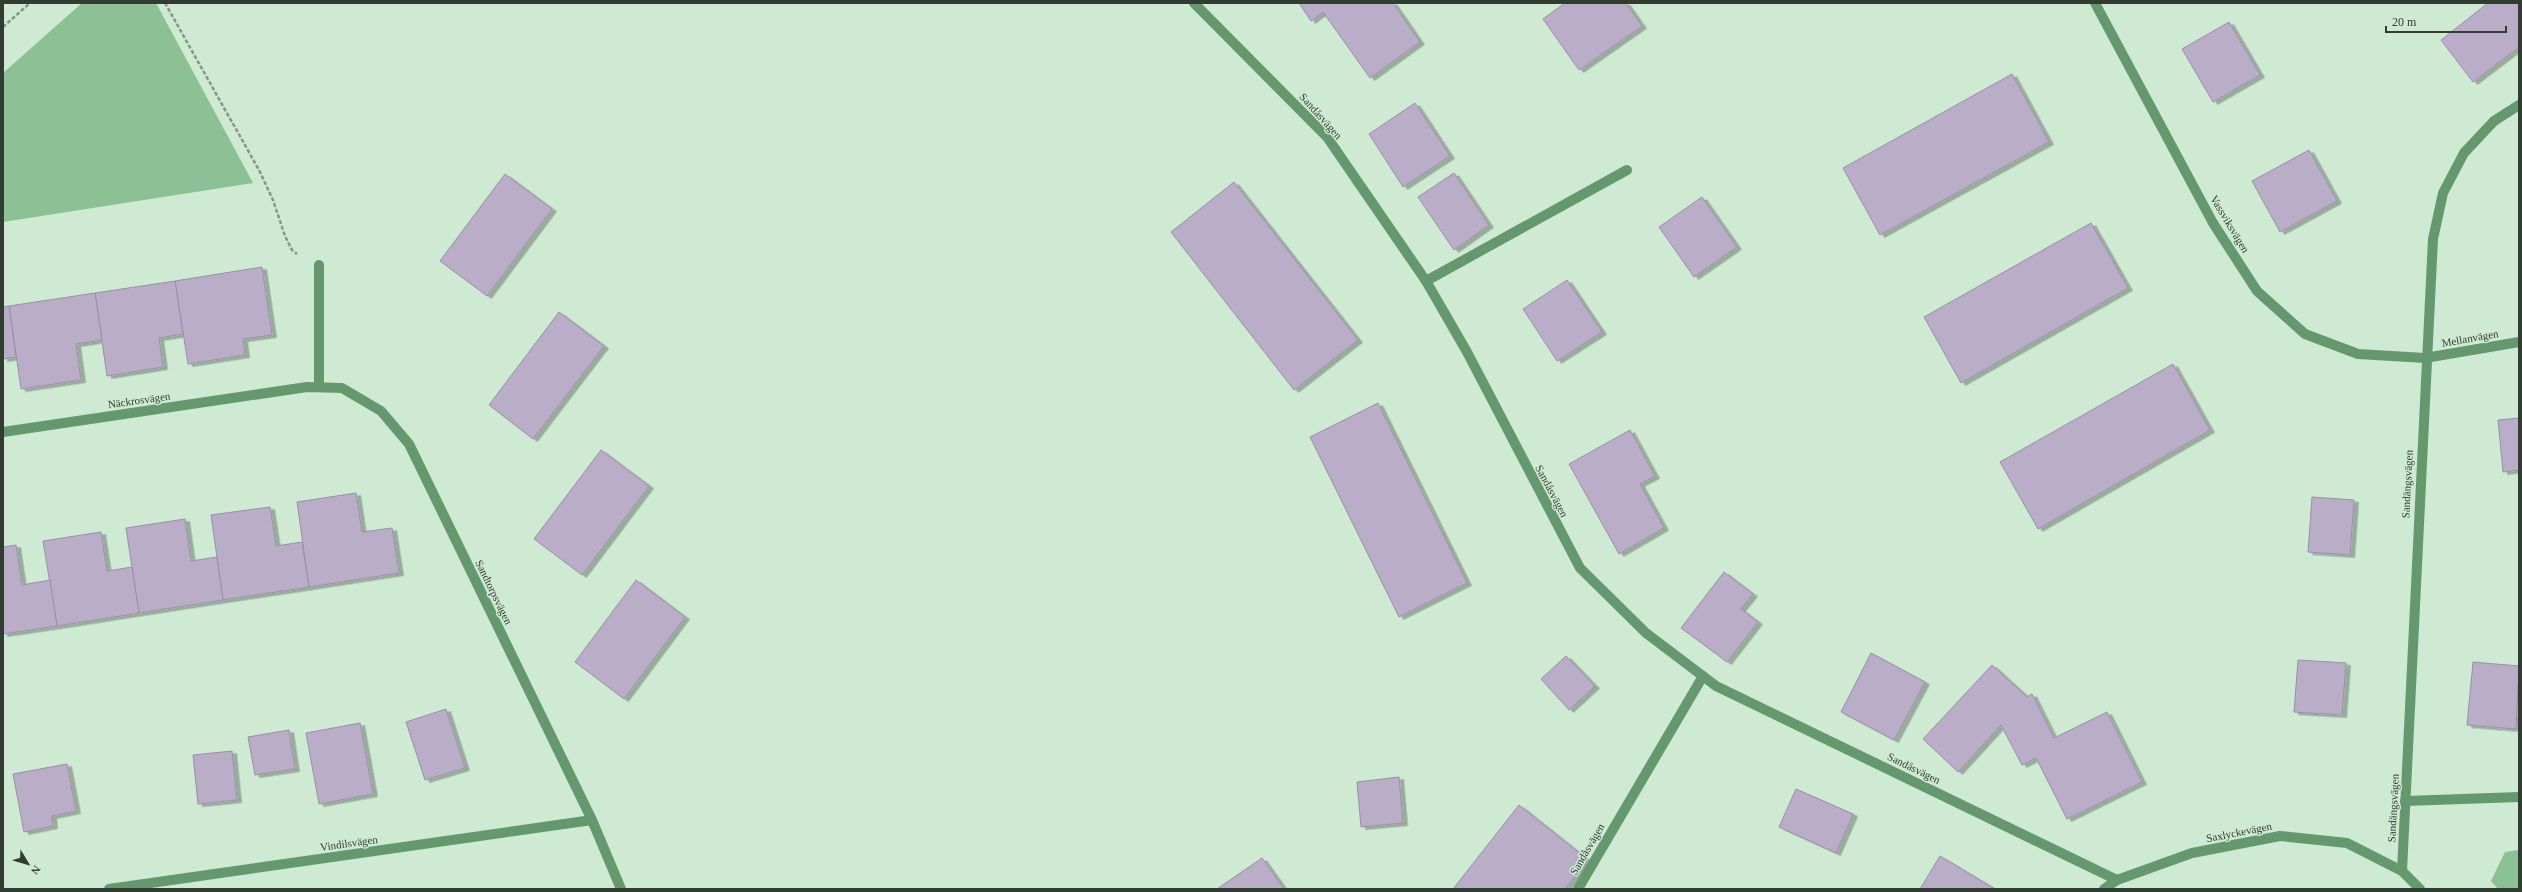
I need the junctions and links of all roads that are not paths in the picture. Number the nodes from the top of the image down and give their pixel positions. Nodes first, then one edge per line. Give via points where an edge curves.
1 (1194, 3) edge
2 (2095, 3) edge
3 (2519, 105) edge
4 (1627, 170) dead end
5 (318, 265) road end
6 (1426, 281) junction
7 (2519, 342) edge
8 (2425, 358) junction
9 (319, 388) junction
10 (278, 392) joint
11 (3, 432) edge
12 (1703, 676) junction
13 (2519, 797) edge
14 (2405, 801) junction
15 (592, 820) junction
16 (2402, 871) junction
17 (2117, 880) junction
18 (109, 889) edge
19 (621, 889) edge
20 (1578, 889) edge
21 (2104, 889) edge
22 (2420, 889) edge

1 - 6 street, Sandåsvägen via 1326,137
2 - 8 street, Vassviksvägen via 2213,223 2257,291 2305,334 2358,354
3 - 8 street, Sandängsvägen via 2494,121 2464,153 2443,193 2433,239
4 - 6 street
5 - 9 street
6 - 12 street, Sandåsvägen via 1467,352 1580,568 1646,633
7 - 8 street, Mellanvägen
8 - 14 street, Sandängsvägen
9 - 10 street, Sandtorpsvägen via 307,387
9 - 15 street, Sandtorpsvägen via 342,388 381,411 409,444
10 - 11 street, Näckrosvägen
12 - 17 street, Sandåsvägen via 1723,689
12 - 20 street, Sandåsvägen
13 - 14 street
14 - 16 street, Sandängsvägen
15 - 18 street, Vindilsvägen
15 - 19 street, Sandtorpsvägen
16 - 17 street, Saxlyckevägen via 2347,843 2280,836 2192,854
16 - 22 street
17 - 21 street, Saxlyckevägen

